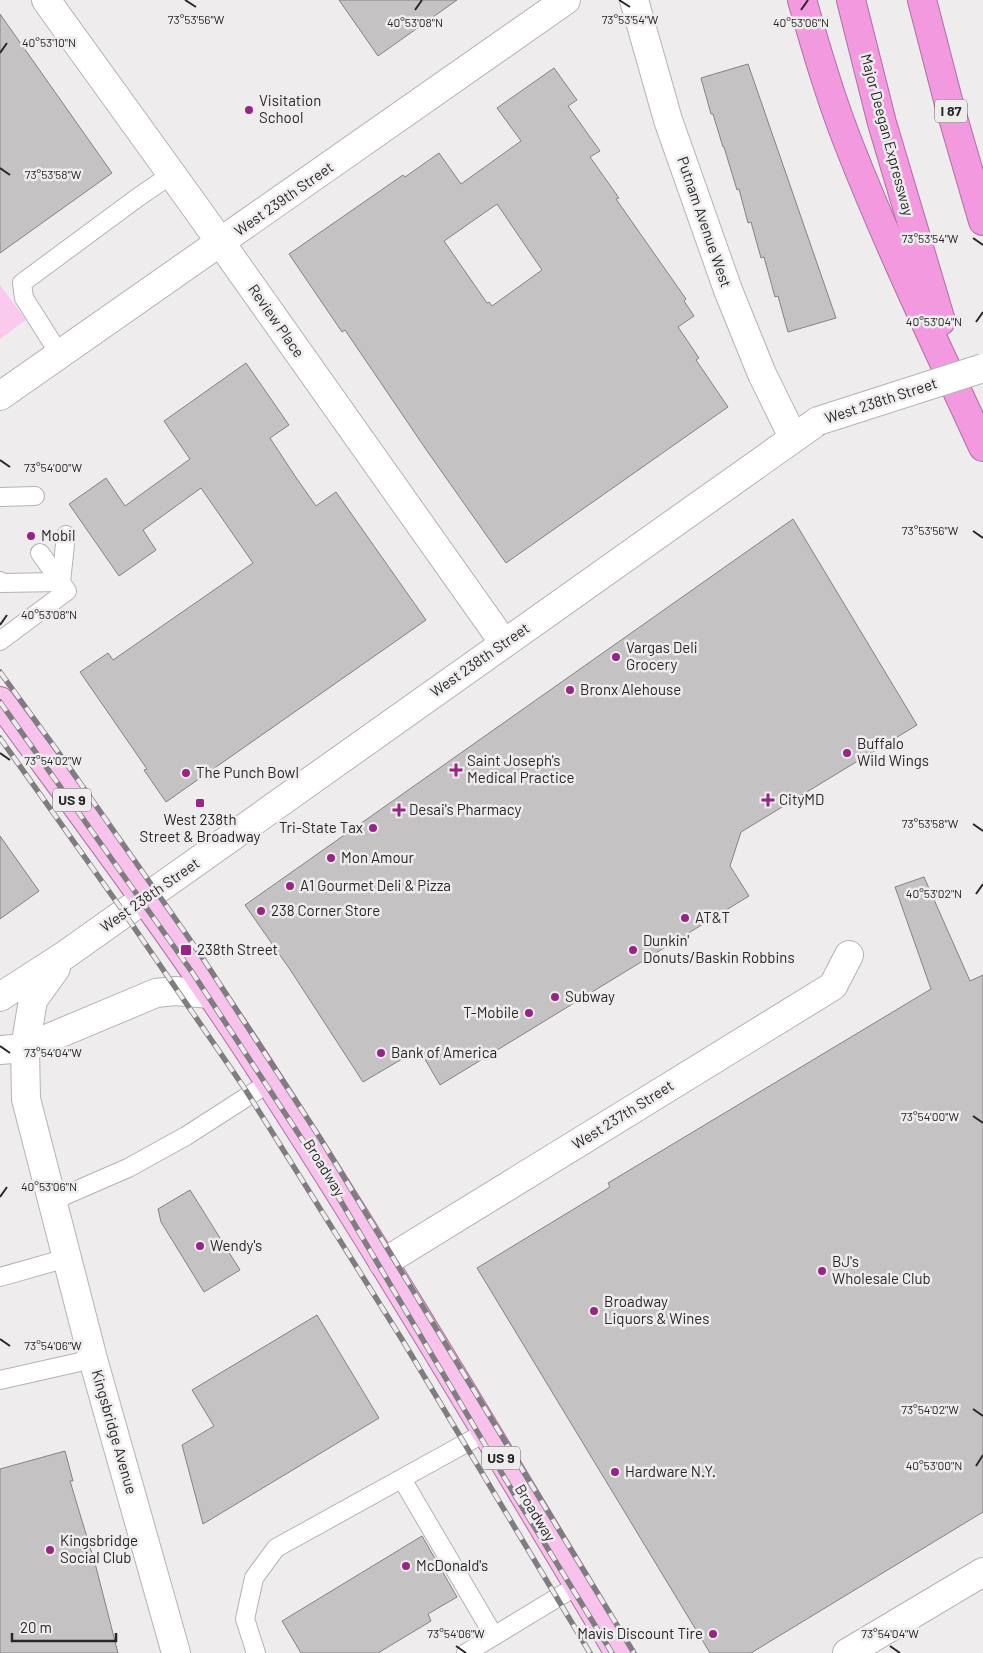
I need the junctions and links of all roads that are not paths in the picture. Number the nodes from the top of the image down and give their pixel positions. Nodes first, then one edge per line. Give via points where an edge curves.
1 (46, 0) edge
2 (566, 0) edge
3 (634, 0) edge
4 (802, 0) edge
5 (850, 0) edge
6 (922, 0) edge
7 (172, 174) junction
8 (983, 221) edge
9 (221, 243) junction
10 (60, 354) junction
11 (983, 368) edge
12 (0, 396) edge
13 (793, 437) junction
14 (983, 439) edge
15 (983, 447) edge
16 (35, 496) dead end
17 (3, 503) edge
18 (66, 535) dead end
19 (40, 553) dead end
20 (0, 581) edge
21 (61, 582) junction
22 (0, 641) edge
23 (504, 643) junction
24 (0, 701) edge
25 (145, 898) junction
26 (65, 955) junction
27 (850, 955) dead end
28 (211, 994) junction
29 (0, 997) edge
30 (12, 1049) edge
31 (270, 1082) junction
32 (52, 1200) junction
33 (67, 1258) junction
34 (383, 1263) junction
35 (0, 1277) edge
36 (94, 1359) junction
37 (0, 1380) edge
38 (486, 1432) junction
39 (402, 1479) junction
40 (983, 1572) edge
41 (578, 1585) junction
42 (494, 1636) junction
43 (176, 1653) edge
44 (256, 1653) edge
45 (466, 1653) edge
46 (619, 1653) edge
47 (847, 1653) edge

1 - 7 street, Review Place
2 - 9 street, West 239th Street
3 - 13 street, Putnam Avenue West via 668,120 728,290 762,374
4 - 15 highway via 848,143 873,205
5 - 14 highway, Major Deegan Expressway via 918,248 956,368
6 - 8 highway, I 87
7 - 9 street, Review Place
7 - 10 lane via 22,283 24,298
9 - 10 street, West 239th Street
9 - 23 street, Review Place
10 - 12 street, West 239th Street
11 - 13 street, West 238th Street, bridge via 818,421
13 - 23 street, West 238th Street
16 - 17 lane
18 - 21 lane
19 - 21 lane
20 - 21 lane
21 - 22 lane via 67,591
23 - 25 street, West 238th Street
24 - 25 main road, Broadway / US 9
25 - 26 street, West 238th Street
25 - 28 main road, Broadway / US 9
26 - 29 street, West 238th Street
26 - 30 street, Kingsbridge Avenue via 33,1000
27 - 34 street, West 237th Street via 833,986
28 - 30 street via 156,993
28 - 31 main road, Broadway / US 9
30 - 32 street, Kingsbridge Avenue
31 - 32 lane via 186,1136 128,1168
31 - 34 main road, Broadway / US 9
32 - 33 street, Kingsbridge Avenue
33 - 35 lane
33 - 36 street, Kingsbridge Avenue
34 - 38 main road, Broadway / US 9
36 - 37 lane
36 - 43 street, Kingsbridge Avenue
38 - 39 lane
38 - 41 main road, Broadway / US 9
39 - 42 lane
39 - 44 lane via 276,1548 254,1578 245,1619
40 - 47 street
41 - 42 lane
41 - 46 main road, Broadway / US 9
42 - 45 lane

